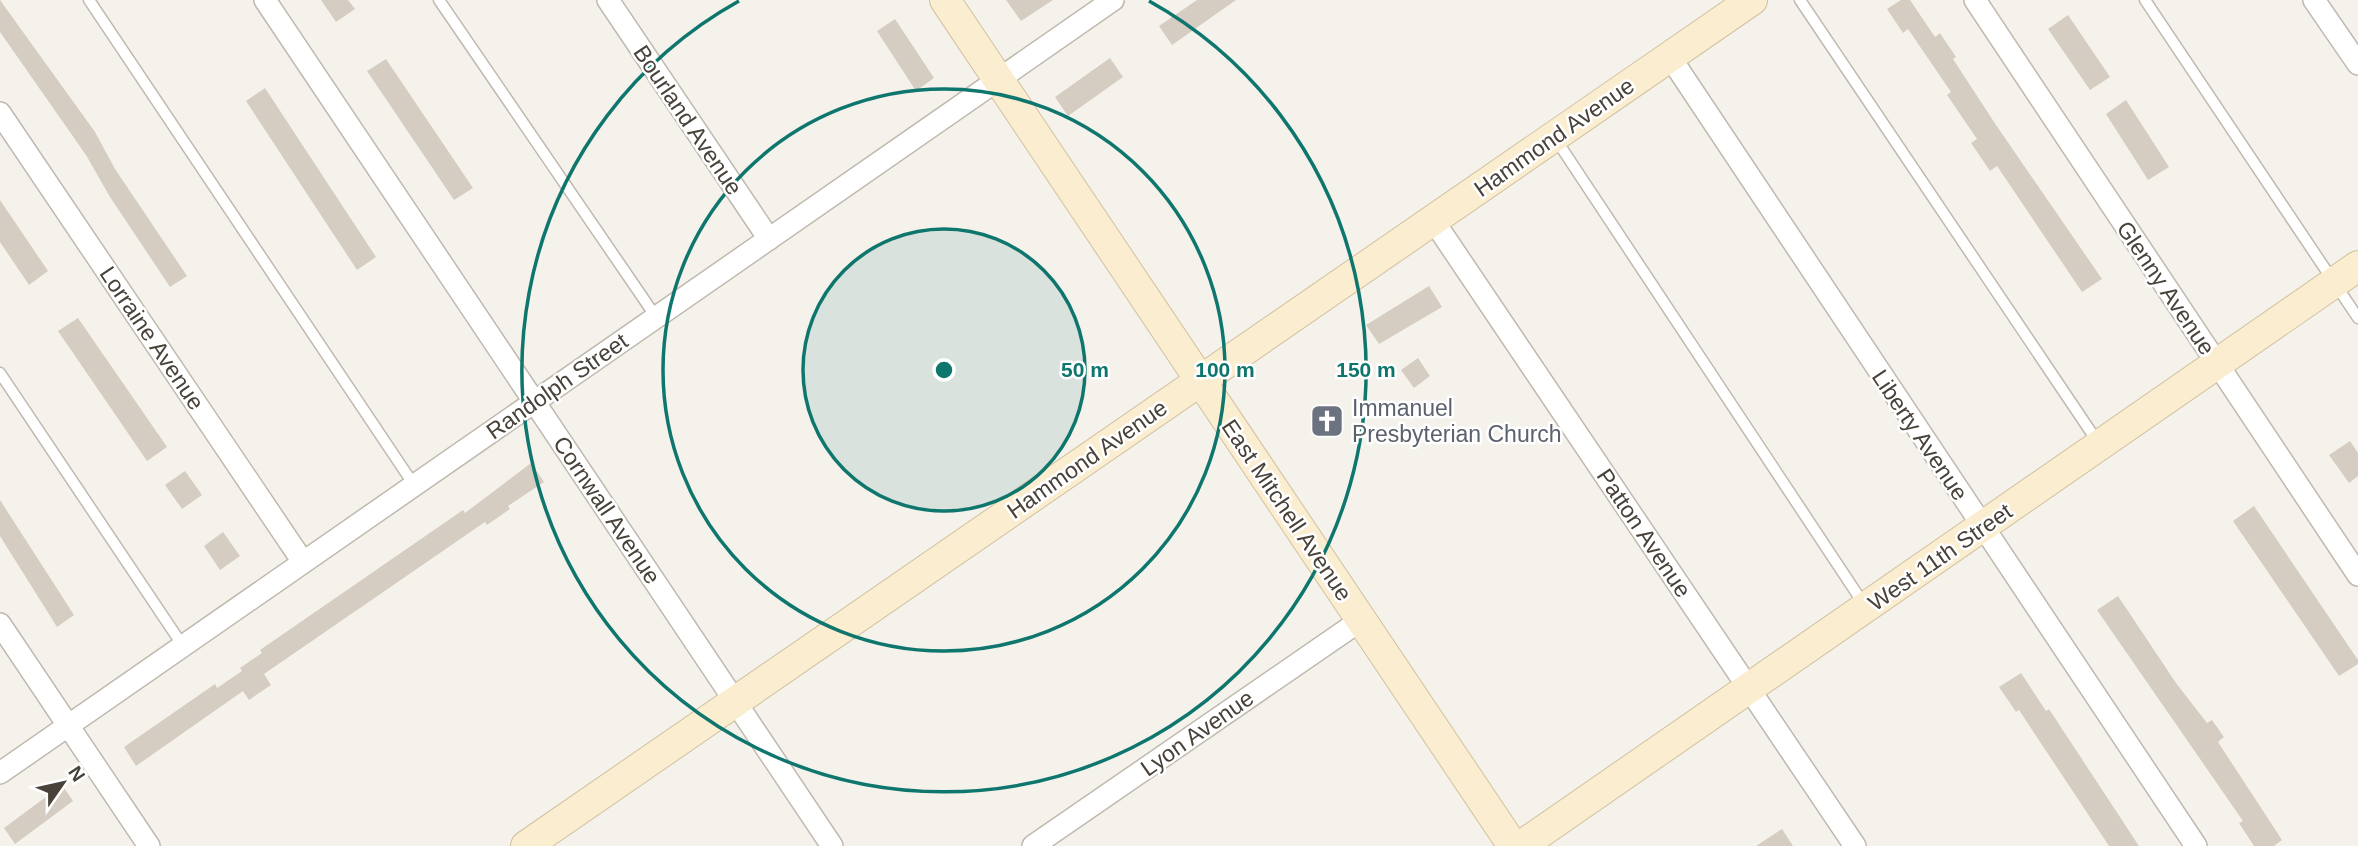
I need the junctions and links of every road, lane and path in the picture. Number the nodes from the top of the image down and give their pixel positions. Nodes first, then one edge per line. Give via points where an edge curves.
1 (89, 0) edge
2 (265, 0) edge
3 (439, 0) edge
4 (608, 0) edge
5 (945, 0) edge
6 (1114, 0) edge
7 (1752, 0) edge
8 (1800, 0) edge
9 (1975, 0) edge
10 (2145, 0) edge
11 (2314, 0) edge
12 (1670, 57) junction
13 (2358, 64) edge
14 (998, 80) junction
15 (0, 113) edge
16 (1553, 136) junction
17 (1433, 220) junction
18 (769, 239) junction
19 (2346, 275) edge
20 (656, 317) junction
21 (2358, 318) edge
22 (2218, 366) junction
23 (0, 373) edge
24 (1200, 381) junction
25 (535, 402) junction
26 (2101, 446) junction
27 (414, 485) junction
28 (1982, 527) junction
29 (303, 562) junction
30 (2358, 575) edge
31 (1866, 608) junction
32 (1361, 620) junction
33 (0, 624) edge
34 (183, 646) junction
35 (1750, 689) junction
36 (735, 701) junction
37 (68, 726) junction
38 (0, 773) edge
39 (149, 846) edge
40 (526, 846) edge
41 (832, 846) edge
42 (1033, 846) edge
43 (1513, 846) edge
44 (1521, 846) edge
45 (1855, 846) edge
46 (2196, 846) edge

1 - 27 lane
2 - 25 street, Cornwall Avenue
3 - 20 lane
4 - 18 street, Bourland Avenue
5 - 14 street, East Mitchell Avenue
6 - 14 street, Randolph Street
7 - 12 street, Hammond Avenue
8 - 26 lane
9 - 22 street, Glenny Avenue
10 - 19 lane
11 - 13 street
12 - 16 street, Hammond Avenue
12 - 28 street, Liberty Avenue
14 - 18 street, Randolph Street
14 - 24 street, East Mitchell Avenue
15 - 29 street, Lorraine Avenue
16 - 17 street, Hammond Avenue
16 - 31 lane
17 - 24 street, Hammond Avenue
17 - 35 street, Patton Avenue
18 - 20 street, Randolph Street
19 - 21 lane
19 - 22 street, West 11th Street
20 - 25 street, Randolph Street
22 - 26 street, West 11th Street
22 - 30 street, Glenny Avenue
23 - 34 lane
24 - 32 street, East Mitchell Avenue
24 - 36 street, Hammond Avenue
25 - 27 street, Randolph Street
25 - 36 street, Cornwall Avenue
26 - 28 street, West 11th Street
27 - 29 street, Randolph Street
28 - 31 street, West 11th Street
28 - 46 street, Liberty Avenue
29 - 34 street, Randolph Street
31 - 35 street, West 11th Street
32 - 42 street, Lyon Avenue
32 - 43 street, East Mitchell Avenue
33 - 37 street
34 - 37 street, Randolph Street
35 - 44 street, West 11th Street
35 - 45 street, Patton Avenue
36 - 40 street, Hammond Avenue
36 - 41 street, Cornwall Avenue
37 - 38 street, Randolph Street
37 - 39 street

